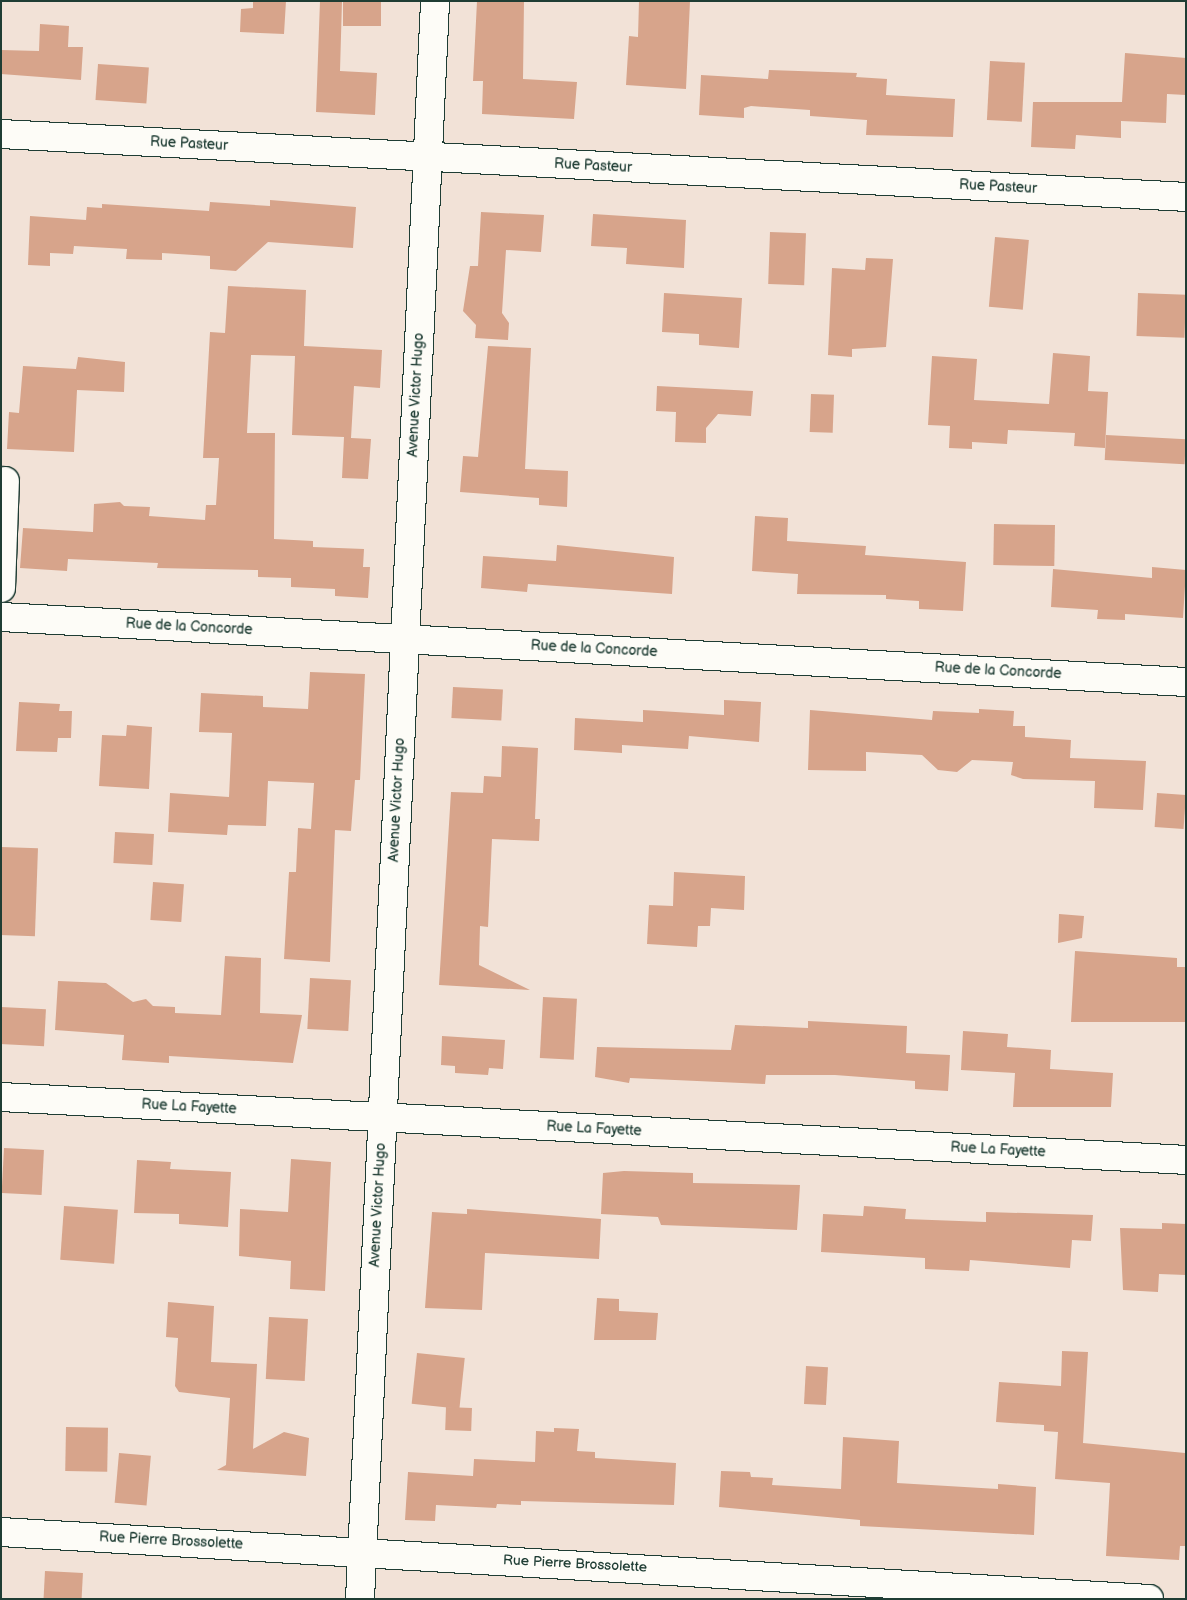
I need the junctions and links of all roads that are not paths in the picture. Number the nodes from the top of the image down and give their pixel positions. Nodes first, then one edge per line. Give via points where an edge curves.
1 (435, 1) edge
2 (1, 134) edge
3 (427, 157) junction
4 (1186, 197) edge
5 (5, 480) dead end
6 (1, 588) edge
7 (1, 617) edge
8 (404, 639) junction
9 (1186, 682) edge
10 (1, 1097) edge
11 (382, 1117) junction
12 (1186, 1160) edge
13 (1, 1532) edge
14 (362, 1552) junction
15 (360, 1599) edge
16 (1149, 1599) edge

1 - 3 street, Avenue Victor Hugo
2 - 3 street, Rue Pasteur
3 - 4 street, Rue Pasteur
3 - 8 street, Avenue Victor Hugo
5 - 6 street
7 - 8 street, Rue de la Concorde
8 - 9 street, Rue de la Concorde
8 - 11 street, Avenue Victor Hugo
10 - 11 street, Rue La Fayette
11 - 12 street, Rue La Fayette
11 - 14 street, Avenue Victor Hugo
13 - 14 street, Rue Pierre Brossolette
14 - 15 street, Avenue Victor Hugo
14 - 16 street, Rue Pierre Brossolette

